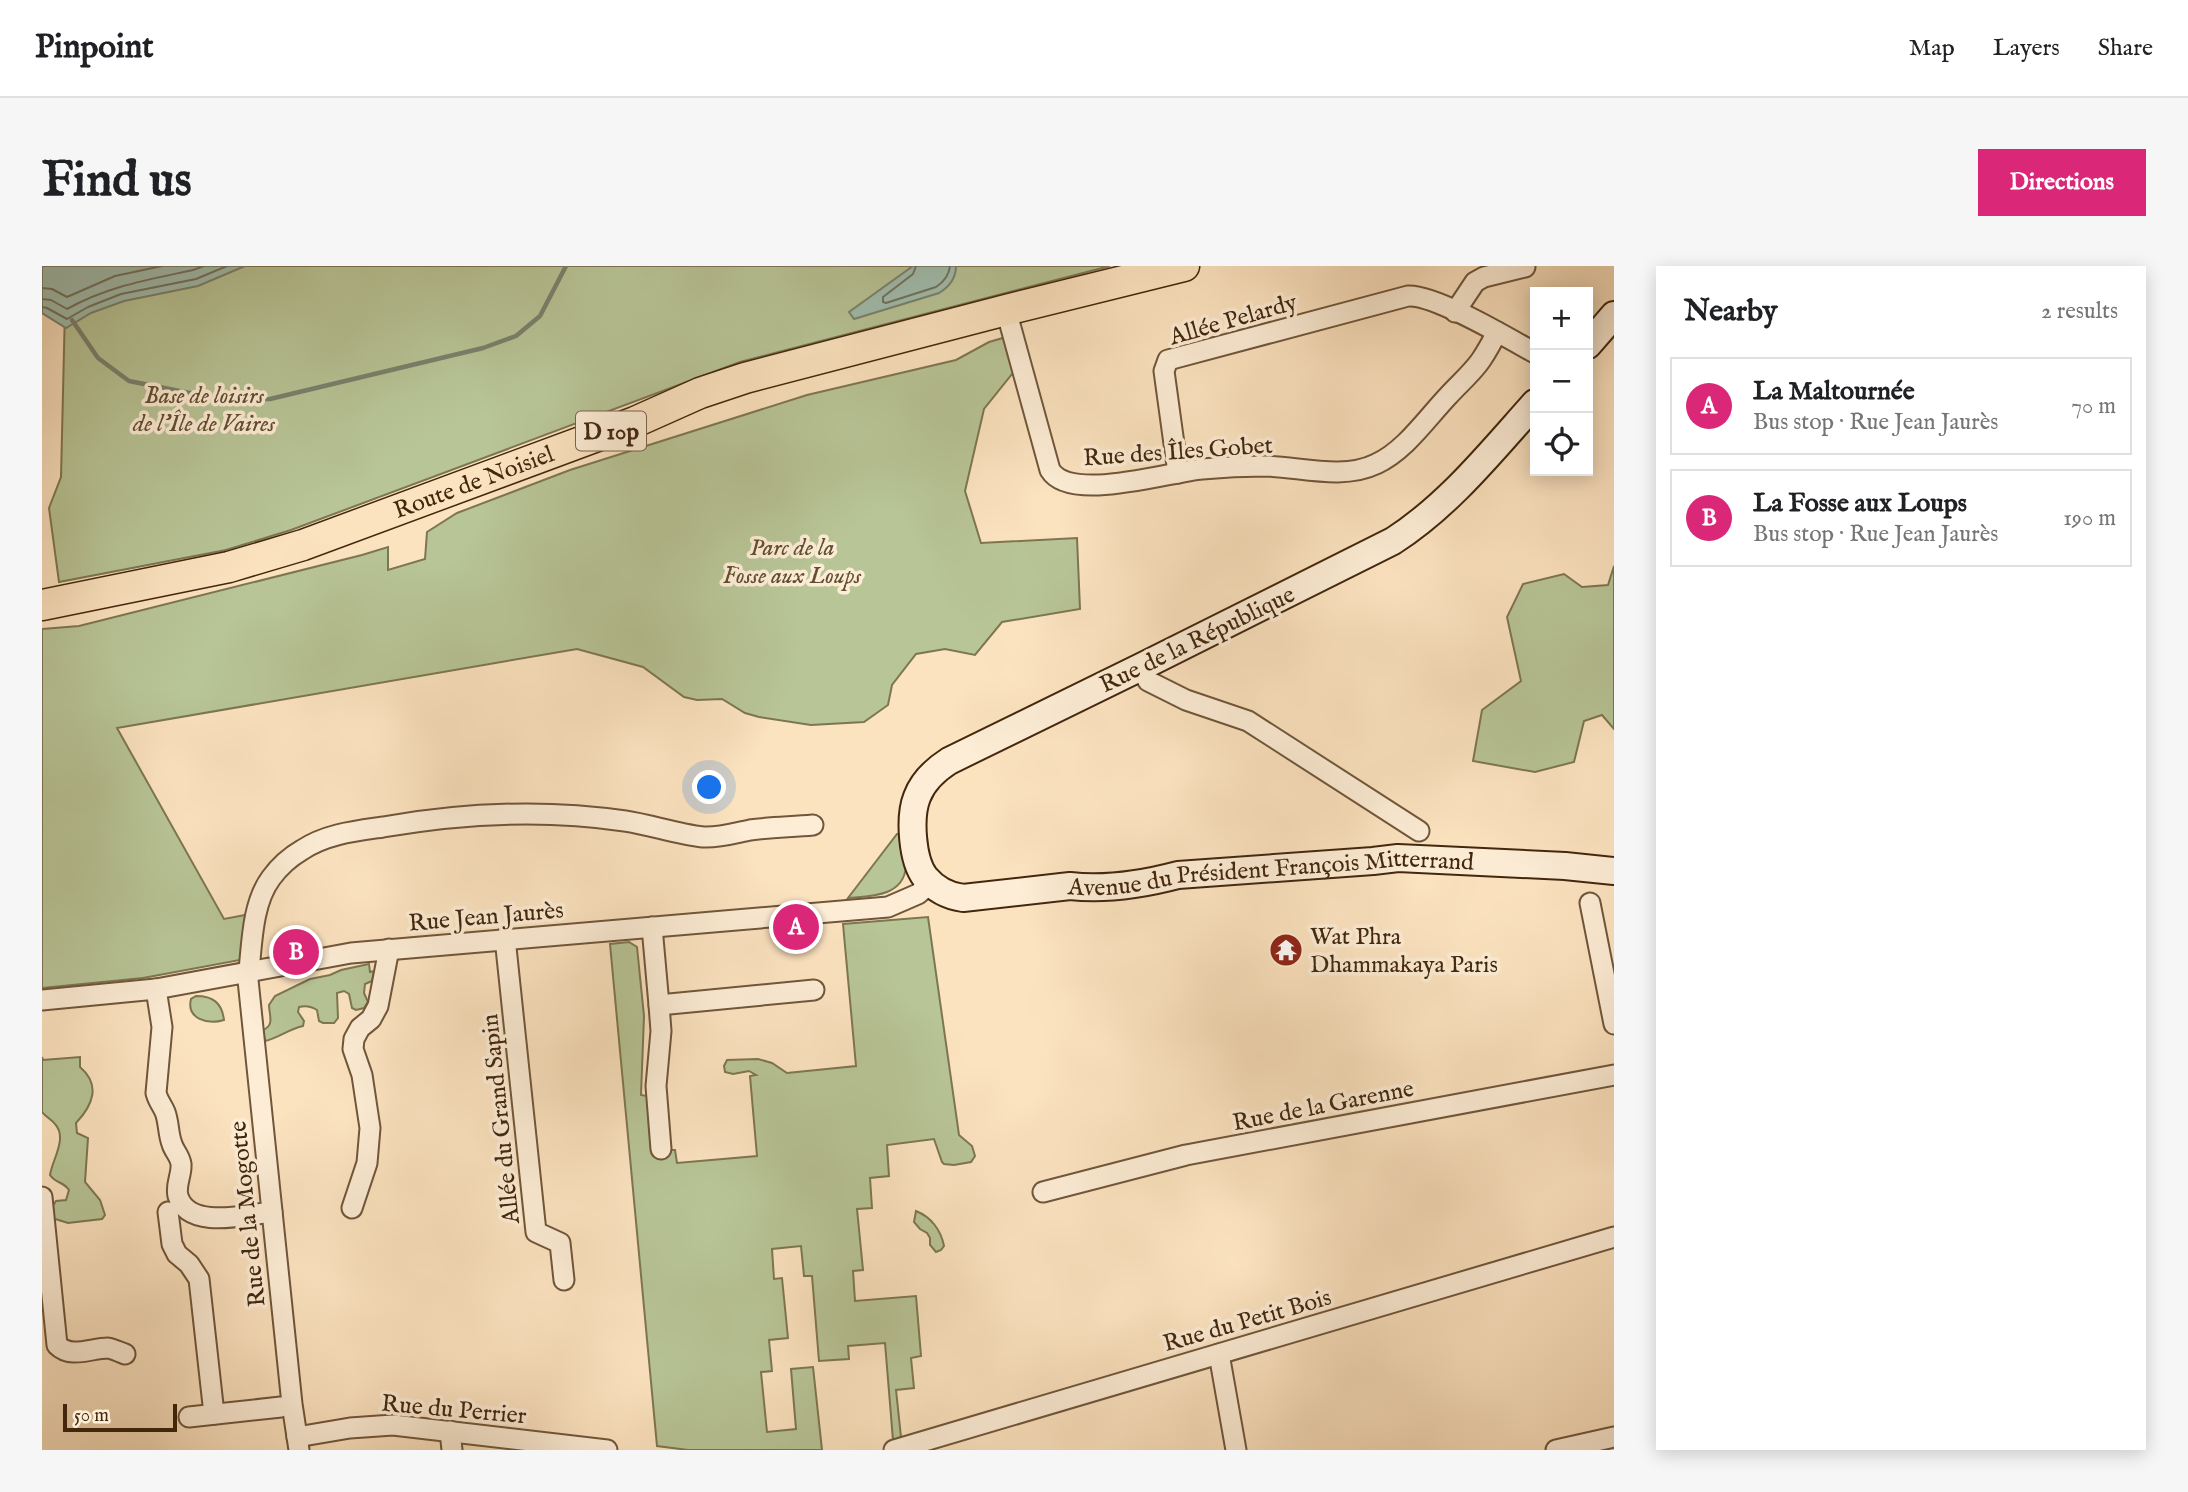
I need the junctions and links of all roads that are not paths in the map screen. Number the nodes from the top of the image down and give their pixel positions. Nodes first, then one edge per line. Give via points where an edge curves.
1 (1184, 266) edge
2 (1525, 267) edge
3 (1006, 310) junction
4 (1455, 312) junction
5 (1614, 315) edge
6 (1497, 332) junction
7 (1593, 339) edge
8 (1530, 350) edge
9 (1530, 408) edge
10 (1178, 473) junction
11 (42, 605) edge
12 (1141, 667) junction
13 (813, 825) dead end
14 (1419, 831) dead end
15 (1614, 871) edge
16 (931, 883) junction
17 (1590, 903) dead end
18 (652, 927) junction
19 (505, 938) junction
20 (390, 949) junction
21 (249, 972) junction
22 (156, 989) junction
23 (814, 990) dead end
24 (42, 1000) edge
25 (660, 1005) junction
26 (1614, 1024) edge
27 (1614, 1075) edge
28 (661, 1149) dead end
29 (1043, 1192) dead end
30 (42, 1197) edge
31 (352, 1208) dead end
32 (168, 1212) dead end
33 (272, 1212) junction
34 (1614, 1237) edge
35 (564, 1280) dead end
36 (125, 1354) dead end
37 (1219, 1354) junction
38 (281, 1407) dead end
39 (214, 1414) junction
40 (190, 1417) dead end
41 (1614, 1437) edge
42 (451, 1441) edge
43 (298, 1443) edge
44 (607, 1450) edge
45 (894, 1450) edge
46 (1236, 1450) edge
47 (1556, 1450) edge

1 - 3 main road, Route de Noisiel / D 10p
2 - 4 street via 1475,282
3 - 10 street, Rue des Îles Gobet via 1055,477 1066,483 1114,485
3 - 11 main road, Route de Noisiel / D 10p via 700,393 635,422 292,549 202,573
4 - 6 street
4 - 10 street, Allée Pelardy via 1417,295 1408,296 1168,360 1164,371
5 - 7 street
6 - 8 street
6 - 10 street, Rue des Îles Gobet via 1480,361 1406,441 1376,464 1343,472 1266,466
9 - 12 street, Rue de la République via 1452,494 1414,528
12 - 14 street via 1148,681 1186,700 1248,721
12 - 16 street, Rue de la République via 949,761 928,778 917,797 912,833 919,865
13 - 21 street, Rue de la Mogotte via 704,837 625,821 529,813 439,818 340,834 302,849 270,880 256,918
15 - 16 street, Avenue du Président François Mitterrand via 1398,858 979,897 953,897
16 - 18 street, Rue Jean Jaurès via 918,894 888,906
17 - 26 street
18 - 19 street, Rue Jean Jaurès
18 - 25 street
19 - 20 street, Rue Jean Jaurès
19 - 35 street, Allée du Grand Sapin via 536,1232 560,1243
20 - 21 street, Rue Jean Jaurès
20 - 31 street via 378,1006 354,1039 370,1128 368,1163
21 - 22 street, Rue Jean Jaurès
21 - 33 street, Rue de la Mogotte
22 - 24 street, Rue Jean Jaurès
22 - 33 street via 162,1027 156,1093 181,1166 177,1188 182,1205 207,1218
23 - 25 street
25 - 28 street via 656,1086
27 - 29 street, Rue de la Garenne via 1186,1155
30 - 36 street via 57,1345 71,1352 111,1348
32 - 39 street via 172,1244 199,1279
33 - 43 street, Rue de la Mogotte
34 - 37 street, Rue du Petit Bois
37 - 45 street, Rue du Petit Bois
37 - 46 street
38 - 39 street
39 - 40 street
41 - 47 street
42 - 43 street, Rue du Perrier via 378,1425
42 - 44 street, Rue du Perrier

